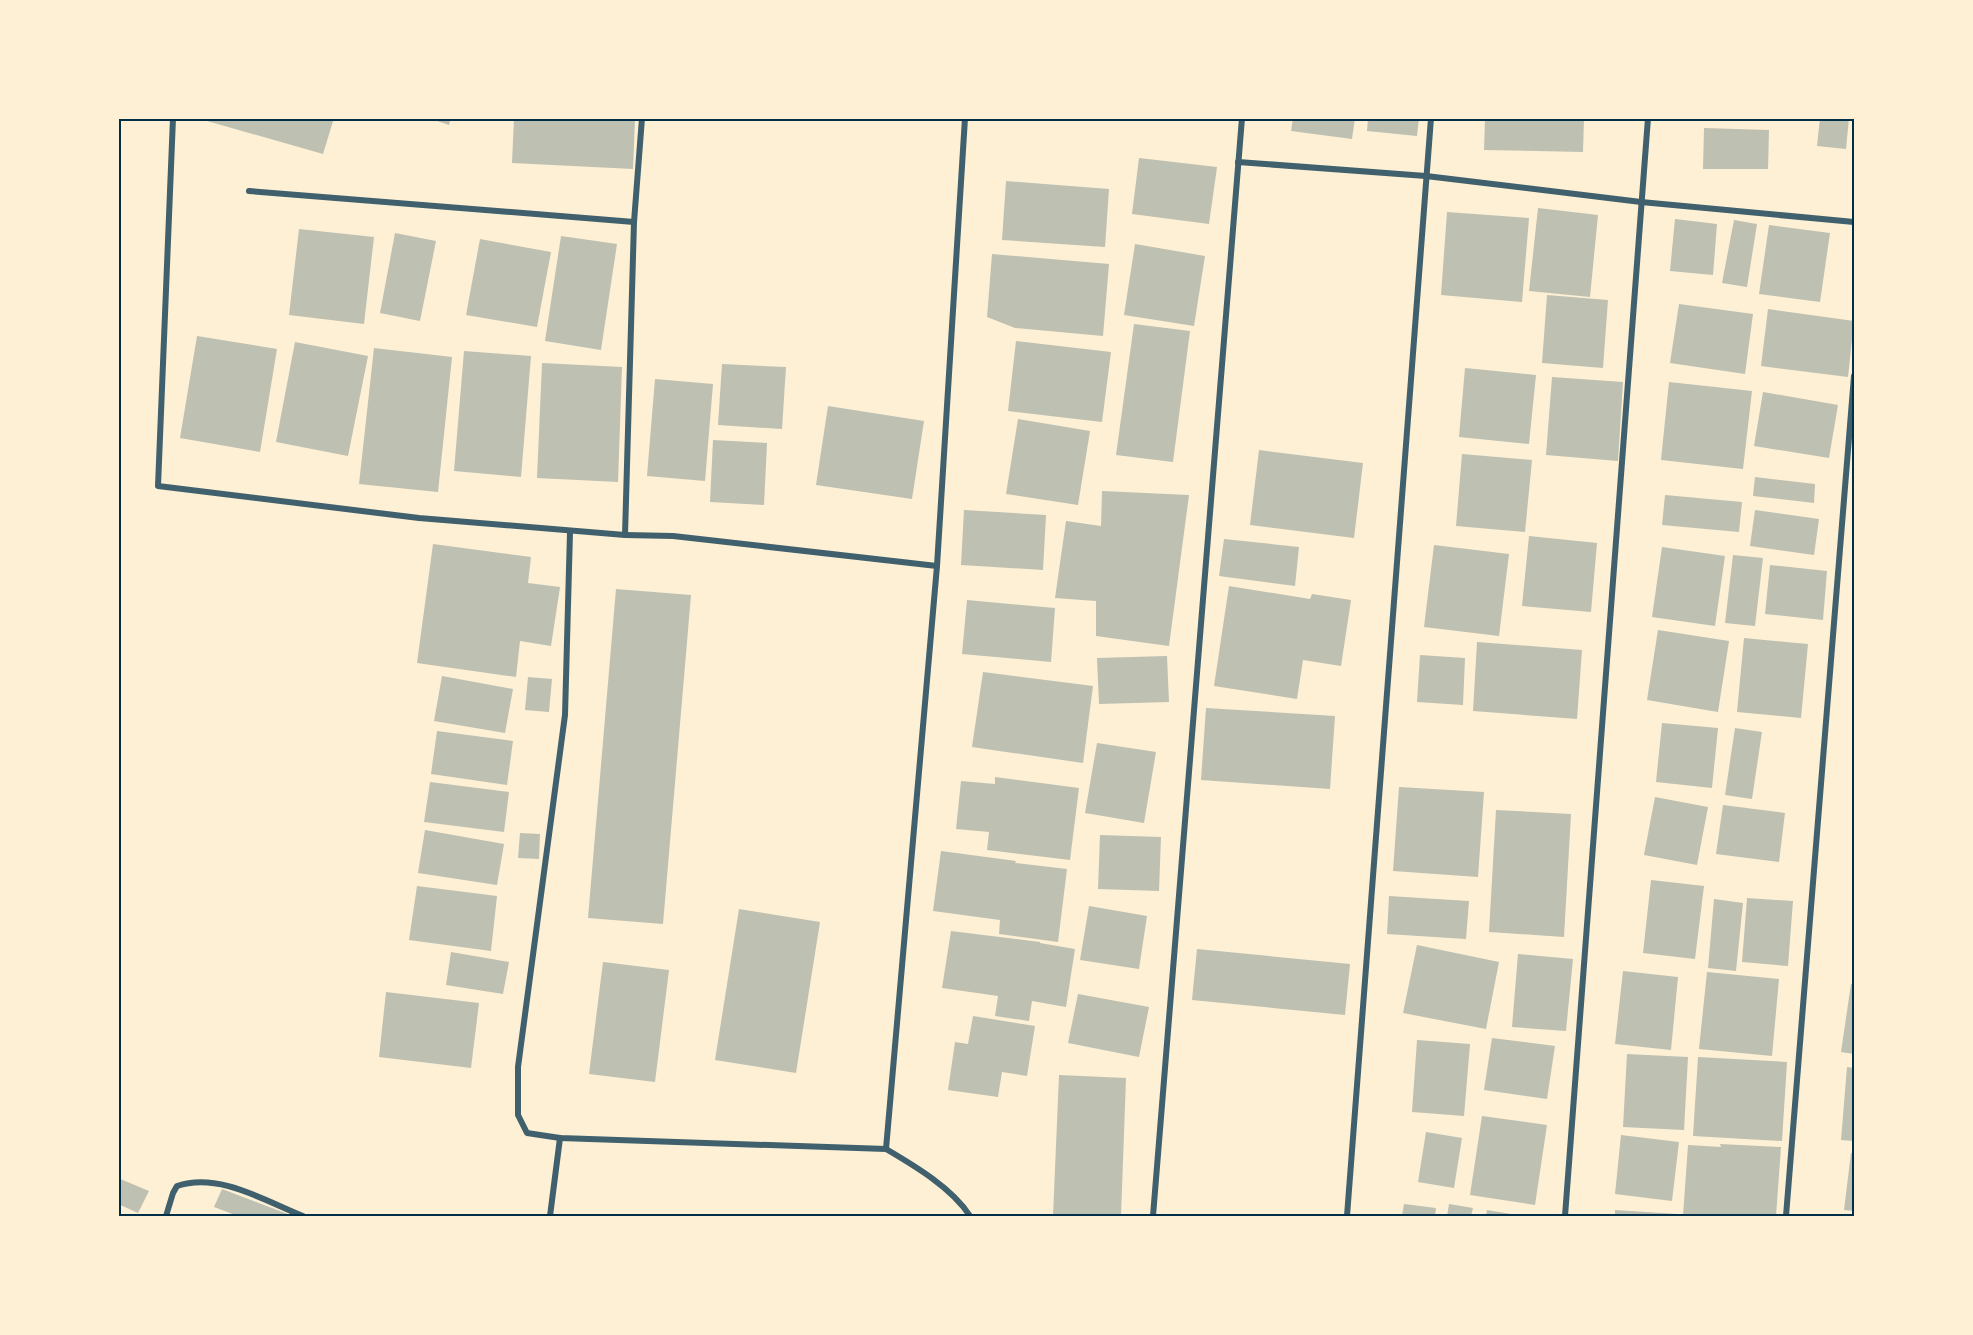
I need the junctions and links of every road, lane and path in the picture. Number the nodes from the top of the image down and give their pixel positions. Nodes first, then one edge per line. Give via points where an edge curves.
1 (173, 118) edge
2 (642, 118) edge
3 (965, 118) edge
4 (1242, 118) edge
5 (1431, 118) edge
6 (1648, 118) edge
7 (1238, 162) junction
8 (1426, 176) junction
9 (249, 191) dead end
10 (1641, 202) junction
11 (634, 222) junction
12 (1854, 222) edge
13 (1854, 376) edge
14 (570, 532) junction
15 (625, 535) junction
16 (937, 566) junction
17 (560, 1138) junction
18 (886, 1149) junction
19 (166, 1216) edge
20 (303, 1216) edge
21 (550, 1216) edge
22 (970, 1216) edge
23 (1153, 1216) edge
24 (1347, 1216) edge
25 (1565, 1216) edge
26 (1786, 1216) edge

1 - 14 street via 158,486
2 - 11 street
3 - 16 street
4 - 7 street
5 - 8 street
6 - 10 street
7 - 8 street
7 - 23 street
8 - 10 street
8 - 24 street
9 - 11 street
10 - 12 street
10 - 25 street
11 - 15 street
13 - 26 street
14 - 15 street
14 - 17 street via 565,715 518,1067 518,1115 527,1133
15 - 16 street via 672,536
16 - 18 street
17 - 18 street
17 - 21 street
18 - 22 street via 917,1167
19 - 20 street via 177,1186 199,1181 242,1191

